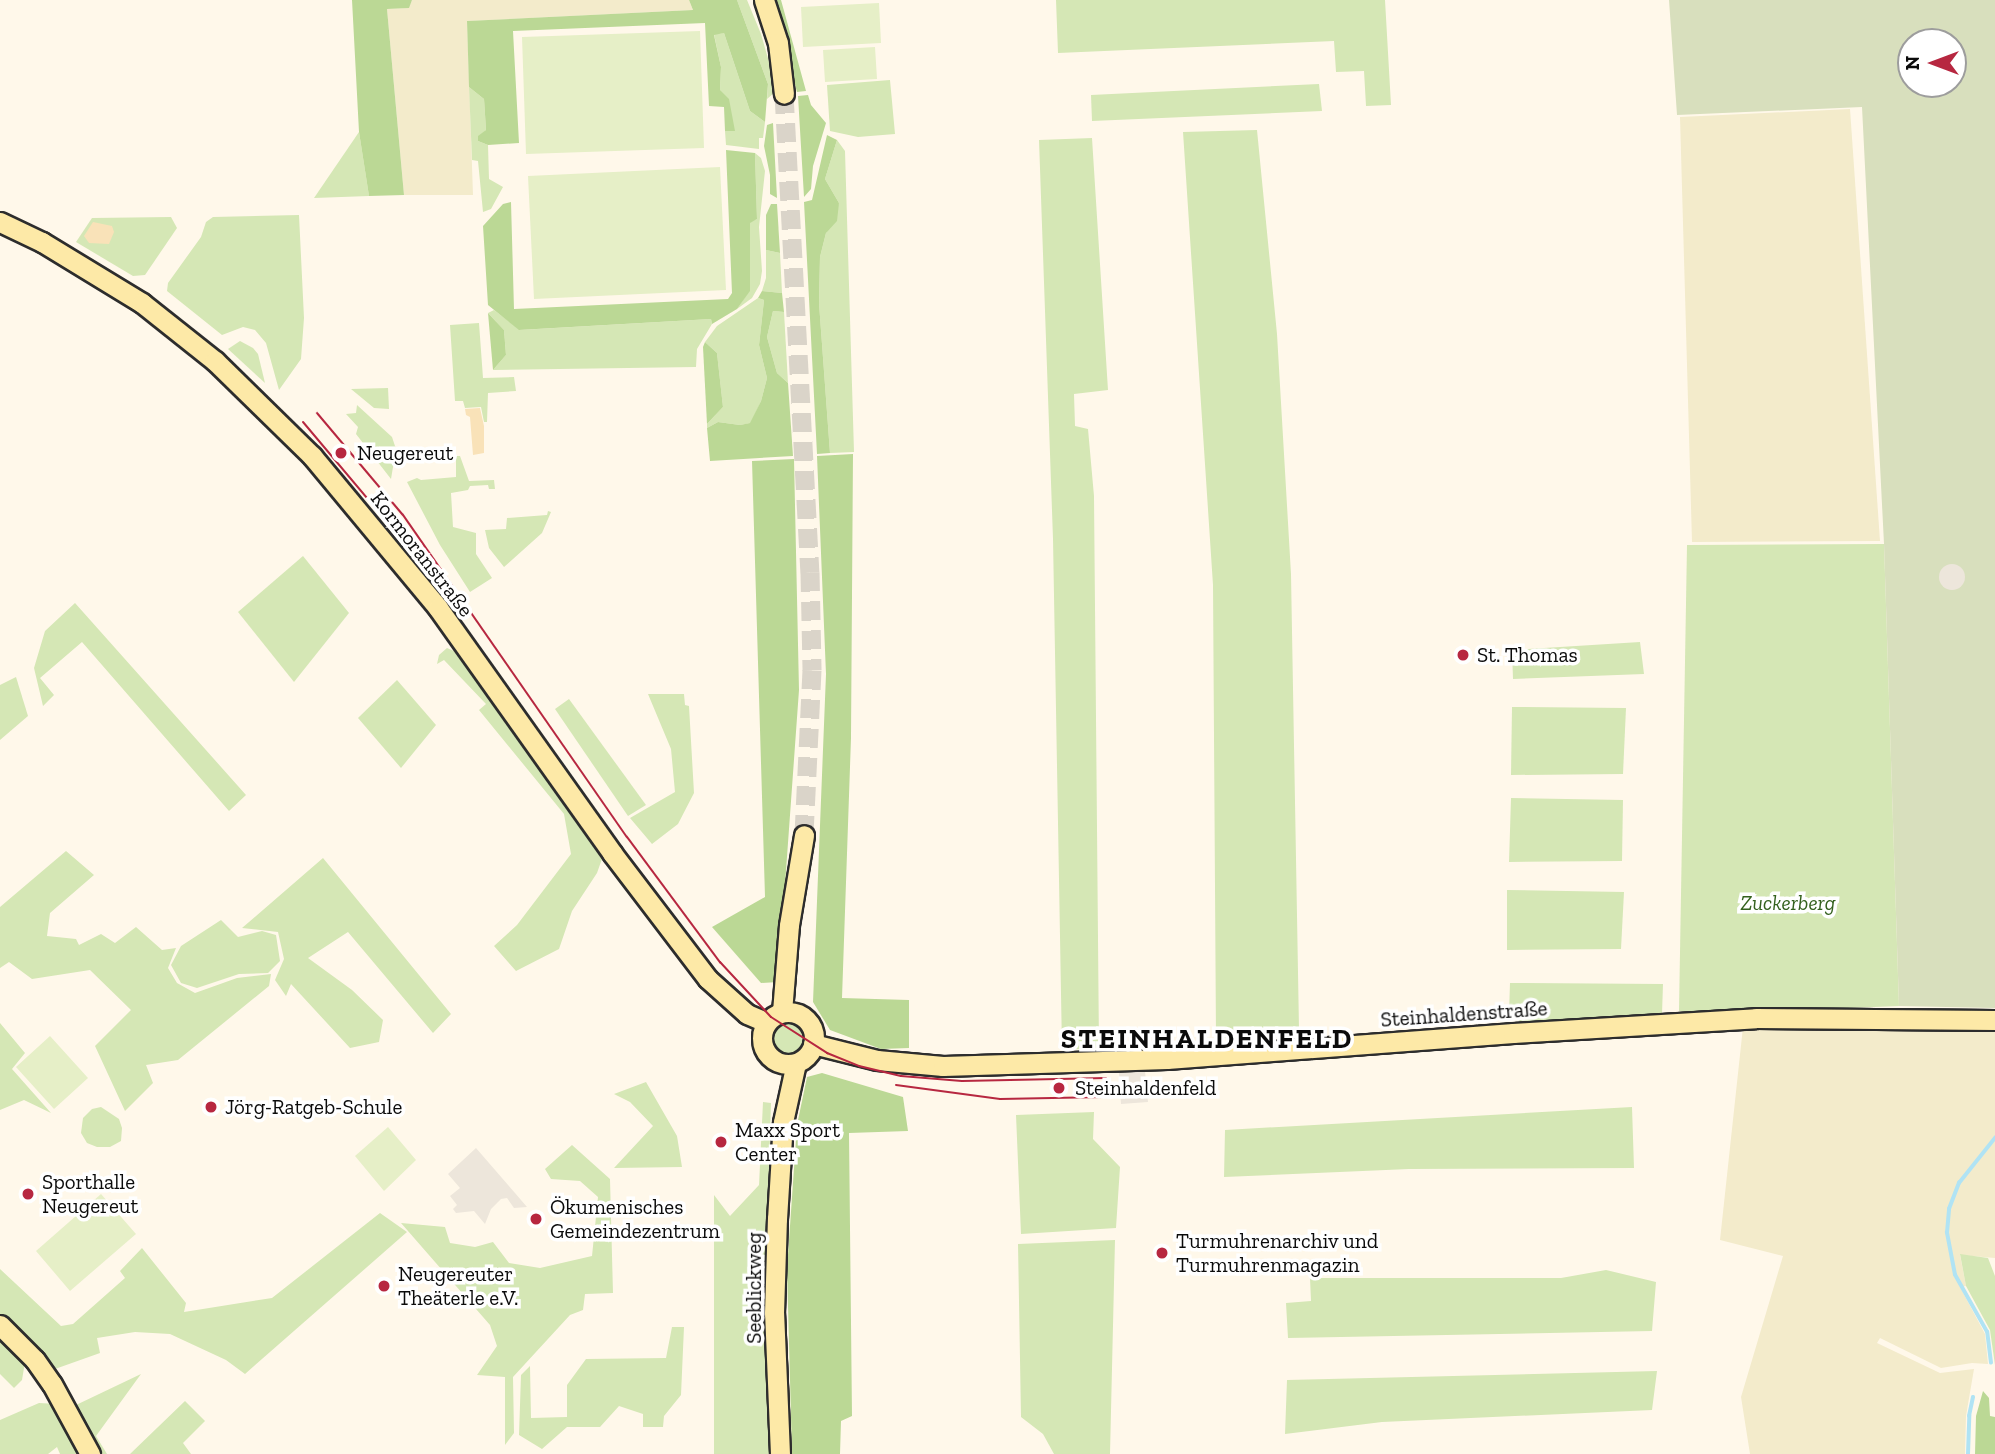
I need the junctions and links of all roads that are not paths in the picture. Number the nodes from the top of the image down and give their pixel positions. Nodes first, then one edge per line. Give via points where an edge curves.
1 (753, 0) edge
2 (764, 0) edge
3 (0, 222) edge
4 (804, 835) tunnel mouth
5 (1995, 1020) edge
6 (777, 1022) junction
7 (813, 1044) junction
8 (775, 1061) junction
9 (796, 1063) junction
10 (783, 1122) junction
11 (0, 1325) edge
12 (90, 1454) edge
13 (780, 1454) edge

1 - 2 street via 784,87 778,43
3 - 6 street, Kormoranstraße via 142,303 215,361 312,456 438,608 611,853 727,999 747,1014
4 - 6 street
5 - 7 street, Steinhaldenstraße via 1707,1020 1167,1059 943,1066 877,1060
6 - 7 street via 809,1022
6 - 8 street via 768,1056
7 - 9 street via 810,1053
8 - 9 street
8 - 10 street, Seeblickweg
9 - 10 street, Seeblickweg
10 - 13 street, Seeblickweg via 774,1313
11 - 12 street via 52,1384

